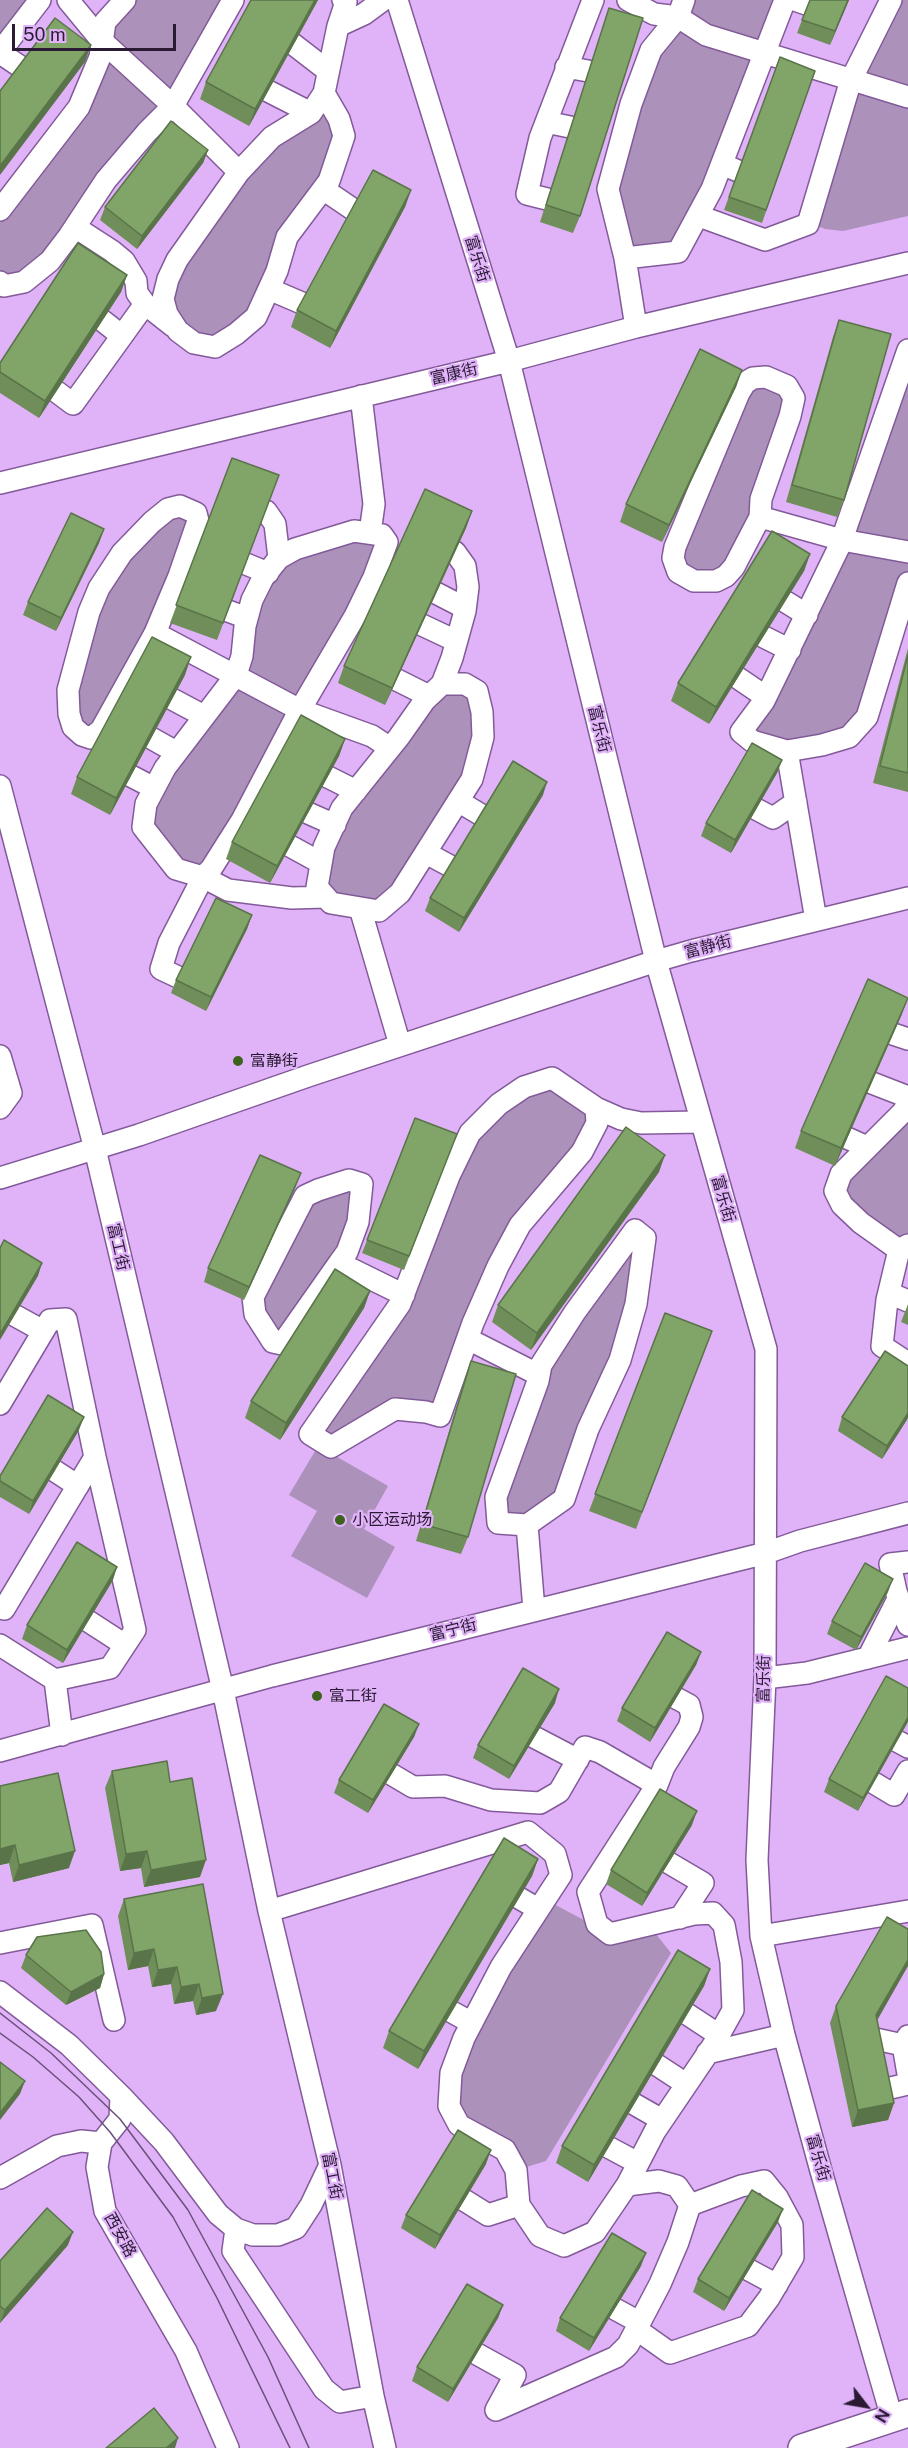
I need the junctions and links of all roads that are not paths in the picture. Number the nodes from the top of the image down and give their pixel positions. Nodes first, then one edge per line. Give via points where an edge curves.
1 (40, 0) edge
2 (68, 0) edge
3 (125, 0) edge
4 (233, 0) edge
5 (343, 0) edge
6 (383, 0) edge
7 (397, 0) edge
8 (593, 0) edge
9 (628, 0) edge
10 (785, 0) edge
11 (891, 0) edge
12 (681, 9) edge
13 (338, 26) junction
14 (101, 40) junction
15 (293, 44) edge
16 (0, 52) edge
17 (764, 54) junction
18 (566, 67) junction
19 (24, 69) edge
20 (328, 71) junction
21 (588, 71) edge
22 (851, 80) junction
23 (268, 91) edge
24 (324, 93) junction
25 (908, 97) edge
26 (173, 106) junction
27 (311, 112) junction
28 (546, 122) junction
29 (570, 128) edge
30 (239, 172) junction
31 (323, 189) junction
32 (547, 199) edge
33 (0, 210) edge
34 (354, 210) edge
35 (699, 216) junction
36 (75, 227) junction
37 (625, 258) junction
38 (908, 263) edge
39 (0, 282) edge
40 (269, 289) junction
41 (146, 304) junction
42 (304, 304) edge
43 (103, 321) edge
44 (636, 327) junction
45 (178, 331) junction
46 (122, 336) junction
47 (908, 350) edge
48 (509, 361) junction
49 (57, 392) edge
50 (361, 396) junction
51 (0, 483) edge
52 (266, 511) edge
53 (760, 517) junction
54 (370, 533) junction
55 (842, 540) junction
56 (455, 552) edge
57 (908, 552) edge
58 (246, 564) edge
59 (274, 565) junction
60 (908, 583) edge
61 (436, 593) edge
62 (786, 602) edge
63 (465, 608) junction
64 (807, 615) junction
65 (422, 625) edge
66 (155, 633) junction
67 (764, 637) edge
68 (456, 641) junction
69 (790, 651) junction
70 (236, 675) junction
71 (738, 678) edge
72 (397, 680) edge
73 (435, 690) junction
74 (766, 697) junction
75 (172, 699) edge
76 (300, 710) junction
77 (204, 716) junction
78 (151, 738) edge
79 (390, 748) junction
80 (787, 751) junction
81 (176, 752) junction
82 (131, 776) edge
83 (328, 777) edge
84 (0, 786) edge
85 (154, 788) junction
86 (356, 791) junction
87 (458, 801) junction
88 (796, 802) junction
89 (756, 809) edge
90 (308, 813) edge
91 (483, 816) edge
92 (334, 825) junction
93 (290, 846) edge
94 (426, 853) junction
95 (321, 863) junction
96 (452, 867) edge
97 (203, 876) junction
98 (325, 897) junction
99 (908, 898) edge
100 (360, 908) junction
101 (816, 920) junction
102 (656, 962) junction
103 (178, 977) edge
104 (400, 1045) junction
105 (0, 1056) edge
106 (872, 1083) edge
107 (908, 1097) edge
108 (908, 1103) edge
109 (0, 1108) edge
110 (596, 1108) junction
111 (701, 1122) junction
112 (847, 1138) edge
113 (867, 1147) junction
114 (94, 1149) junction
115 (0, 1178) edge
116 (904, 1247) edge
117 (339, 1263) junction
118 (404, 1295) junction
119 (899, 1297) edge
120 (14, 1314) edge
121 (43, 1331) junction
122 (468, 1339) junction
123 (908, 1363) edge
124 (539, 1375) junction
125 (0, 1404) edge
126 (95, 1457) junction
127 (55, 1471) edge
128 (78, 1486) junction
129 (908, 1513) edge
130 (527, 1525) junction
131 (766, 1553) junction
132 (908, 1562) edge
133 (901, 1592) edge
134 (534, 1610) junction
135 (1, 1611) edge
136 (88, 1621) edge
137 (908, 1625) edge
138 (0, 1645) edge
139 (125, 1645) junction
140 (908, 1648) edge
141 (868, 1658) junction
142 (765, 1678) junction
143 (55, 1680) junction
144 (223, 1690) junction
145 (676, 1698) edge
146 (62, 1735) junction
147 (534, 1737) edge
148 (0, 1751) edge
149 (578, 1760) junction
150 (907, 1773) edge
151 (392, 1774) edge
152 (874, 1783) edge
153 (657, 1785) junction
154 (901, 1799) edge
155 (669, 1863) edge
156 (519, 1898) edge
157 (538, 1909) junction
158 (269, 1911) junction
159 (908, 1911) edge
160 (681, 1918) junction
161 (761, 1936) junction
162 (0, 1943) edge
163 (0, 1992) edge
164 (452, 2012) edge
165 (687, 2014) edge
166 (114, 2020) dead end
167 (472, 2023) junction
168 (720, 2035) junction
169 (784, 2035) junction
170 (871, 2038) edge
171 (905, 2040) edge
172 (708, 2054) junction
173 (657, 2065) edge
174 (908, 2074) edge
175 (686, 2084) junction
176 (908, 2084) edge
177 (882, 2090) edge
178 (121, 2096) junction
179 (634, 2104) edge
180 (662, 2120) junction
181 (101, 2143) junction
182 (608, 2147) edge
183 (638, 2163) junction
184 (330, 2164) junction
185 (0, 2178) edge
186 (627, 2185) junction
187 (464, 2200) edge
188 (519, 2205) junction
189 (690, 2205) junction
190 (236, 2229) junction
191 (749, 2270) edge
192 (777, 2285) junction
193 (615, 2309) edge
194 (637, 2326) junction
195 (477, 2354) edge
196 (373, 2396) junction
197 (900, 2416) edge
198 (228, 2448) edge
199 (385, 2448) edge
200 (802, 2448) edge

1 - 16 street
2 - 14 street
3 - 14 street via 105,21
4 - 26 street
5 - 13 street via 346,2
6 - 13 street
7 - 48 street, 富乐街
8 - 18 street
9 - 12 street via 654,14
10 - 17 street
11 - 22 street
12 - 17 street via 706,35
12 - 37 street via 651,50 631,104 608,189
13 - 20 street
14 - 26 street
14 - 33 street via 100,57 79,107
15 - 20 street
16 - 19 street
17 - 22 street
17 - 35 street via 753,105 730,167
18 - 21 street
18 - 28 street
20 - 24 street
22 - 25 street
22 - 35 street via 808,224 765,240
23 - 27 street
24 - 27 street
24 - 31 street via 344,136
26 - 30 street
26 - 36 street via 106,180
27 - 30 street via 272,137
28 - 29 street
28 - 32 street via 527,194
30 - 45 street via 177,260 168,279 163,299
31 - 34 street
31 - 40 street via 286,237
35 - 37 street via 678,252
36 - 39 street via 50,261 24,282 4,286
36 - 41 street via 123,261
37 - 44 street
38 - 44 street, 富康街
40 - 42 street
40 - 45 street via 256,316 216,347 194,343
41 - 45 street
41 - 46 street
43 - 46 street
44 - 48 street, 富康街
46 - 49 street via 73,404
47 - 55 street via 882,397 850,499
48 - 50 street, 富康街
48 - 102 street, 富乐街
50 - 51 street, 富康街
50 - 54 street via 374,504
52 - 59 street via 275,524
53 - 53 street via 726,576 694,581 678,572 673,558 690,496 722,424 745,383 766,377 787,387 794,398 761,499
53 - 55 street
54 - 59 street via 354,531 295,549
54 - 76 street via 382,535 387,542 385,550 355,616
55 - 57 street
55 - 64 street
56 - 63 street via 465,566
58 - 59 street
59 - 70 street via 238,615 242,656
60 - 80 street via 867,717 849,737
61 - 63 street
62 - 64 street
63 - 68 street
64 - 69 street
65 - 68 street
66 - 66 street via 198,521 196,513 180,506 168,509 90,583 89,612 68,690 71,720 82,735 92,738 101,730
66 - 70 street
67 - 69 street
68 - 73 street
69 - 74 street
70 - 76 street
70 - 77 street
71 - 74 street
72 - 73 street
73 - 79 street
73 - 87 street via 465,684 477,690 482,712 483,737 478,760
74 - 80 street via 741,732 752,741
75 - 77 street
76 - 79 street via 372,736
76 - 97 street via 242,820
77 - 81 street
78 - 81 street
79 - 86 street
80 - 88 street
81 - 85 street
82 - 85 street
83 - 86 street
84 - 114 street, 富工街
85 - 97 street via 146,804 143,827 176,869
86 - 92 street
87 - 91 street
87 - 94 street
88 - 89 street via 773,818
88 - 101 street
90 - 92 street
92 - 95 street
93 - 95 street
94 - 96 street
94 - 100 street via 400,893 380,911
95 - 98 street via 317,887
97 - 98 street via 228,890 292,898
97 - 103 street via 169,943 161,969
98 - 100 street via 331,903
99 - 101 street, 富静街
100 - 104 street
101 - 102 street, 富静街
102 - 104 street, 富静街
102 - 111 street, 富乐街
104 - 114 street, 富静街
105 - 109 street via 12,1093
106 - 107 street
108 - 113 street
110 - 111 street via 640,1123
110 - 118 street via 552,1077 524,1087 499,1104 470,1133 443,1187
110 - 122 street via 597,1123 582,1152 520,1225 498,1266
111 - 131 street, 富乐街 via 766,1349
112 - 113 street
113 - 116 street via 841,1174 835,1191 842,1205 861,1223
114 - 115 street, 富静街
114 - 144 street, 富工街
116 - 119 street
117 - 117 street via 358,1222 362,1184 349,1180 305,1196 289,1216 260,1274 253,1297 255,1314 273,1342 282,1344
117 - 118 street
118 - 122 street via 310,1434 331,1447 395,1409 440,1416
119 - 123 street via 882,1346
120 - 121 street
121 - 125 street
121 - 126 street via 50,1320 66,1319
122 - 124 street
124 - 130 street via 496,1497 498,1523
124 - 130 street via 541,1365 575,1312 635,1230 645,1238 636,1304 620,1360 588,1429 564,1499
126 - 128 street
126 - 139 street via 135,1630
127 - 128 street
128 - 135 street
129 - 131 street, 富宁街
130 - 134 street
131 - 134 street, 富宁街
131 - 142 street, 富乐街
132 - 133 street via 890,1564
133 - 137 street
133 - 141 street via 877,1624
134 - 144 street, 富宁街
136 - 139 street
138 - 143 street
139 - 143 street via 110,1668
140 - 141 street
141 - 142 street via 807,1673
142 - 161 street, 富乐街 via 757,1860
143 - 146 street
144 - 146 street, 富宁街
144 - 158 street, 富工街
145 - 153 street via 689,1705 692,1717
146 - 148 street, 富宁街
147 - 149 street
149 - 151 street via 560,1792 540,1803 491,1800 446,1786 413,1787
149 - 153 street via 585,1747
150 - 154 street
152 - 154 street
153 - 160 street via 588,1892 597,1924 610,1934
155 - 160 street via 703,1883
156 - 157 street
157 - 158 street via 561,1875 555,1854 528,1832
157 - 167 street via 493,1962
158 - 184 street, 富工街
159 - 161 street
160 - 168 street via 713,1913 724,1924 731,1962 733,2010
161 - 169 street, 富乐街
162 - 166 street via 92,1925
163 - 178 street via 69,2045
164 - 167 street
165 - 168 street
167 - 188 street via 452,2073 450,2106 459,2125 505,2151 516,2170
168 - 172 street
169 - 172 street
169 - 197 street, 富乐街
170 - 171 street
171 - 174 street
172 - 175 street
173 - 175 street
175 - 180 street
176 - 177 street
178 - 181 street via 120,2119
178 - 190 street via 164,2142 218,2214
179 - 180 street
180 - 183 street
181 - 185 street via 81,2141 57,2146
181 - 198 street, 西安路 via 96,2167 105,2211 186,2351
182 - 183 street
183 - 186 street
184 - 190 street via 296,2228 278,2235 253,2235
184 - 196 street, 富工街
186 - 188 street via 595,2232 564,2247 540,2236
186 - 189 street via 659,2181 677,2186
187 - 188 street via 488,2215
189 - 192 street via 764,2181 792,2225 793,2257
189 - 194 street via 660,2284
190 - 196 street via 233,2251 324,2389 340,2402
191 - 192 street
192 - 194 street via 747,2326 670,2353
193 - 194 street
194 - 195 street via 628,2345 616,2357 496,2410 515,2375
196 - 199 street, 富工街
197 - 200 main road

